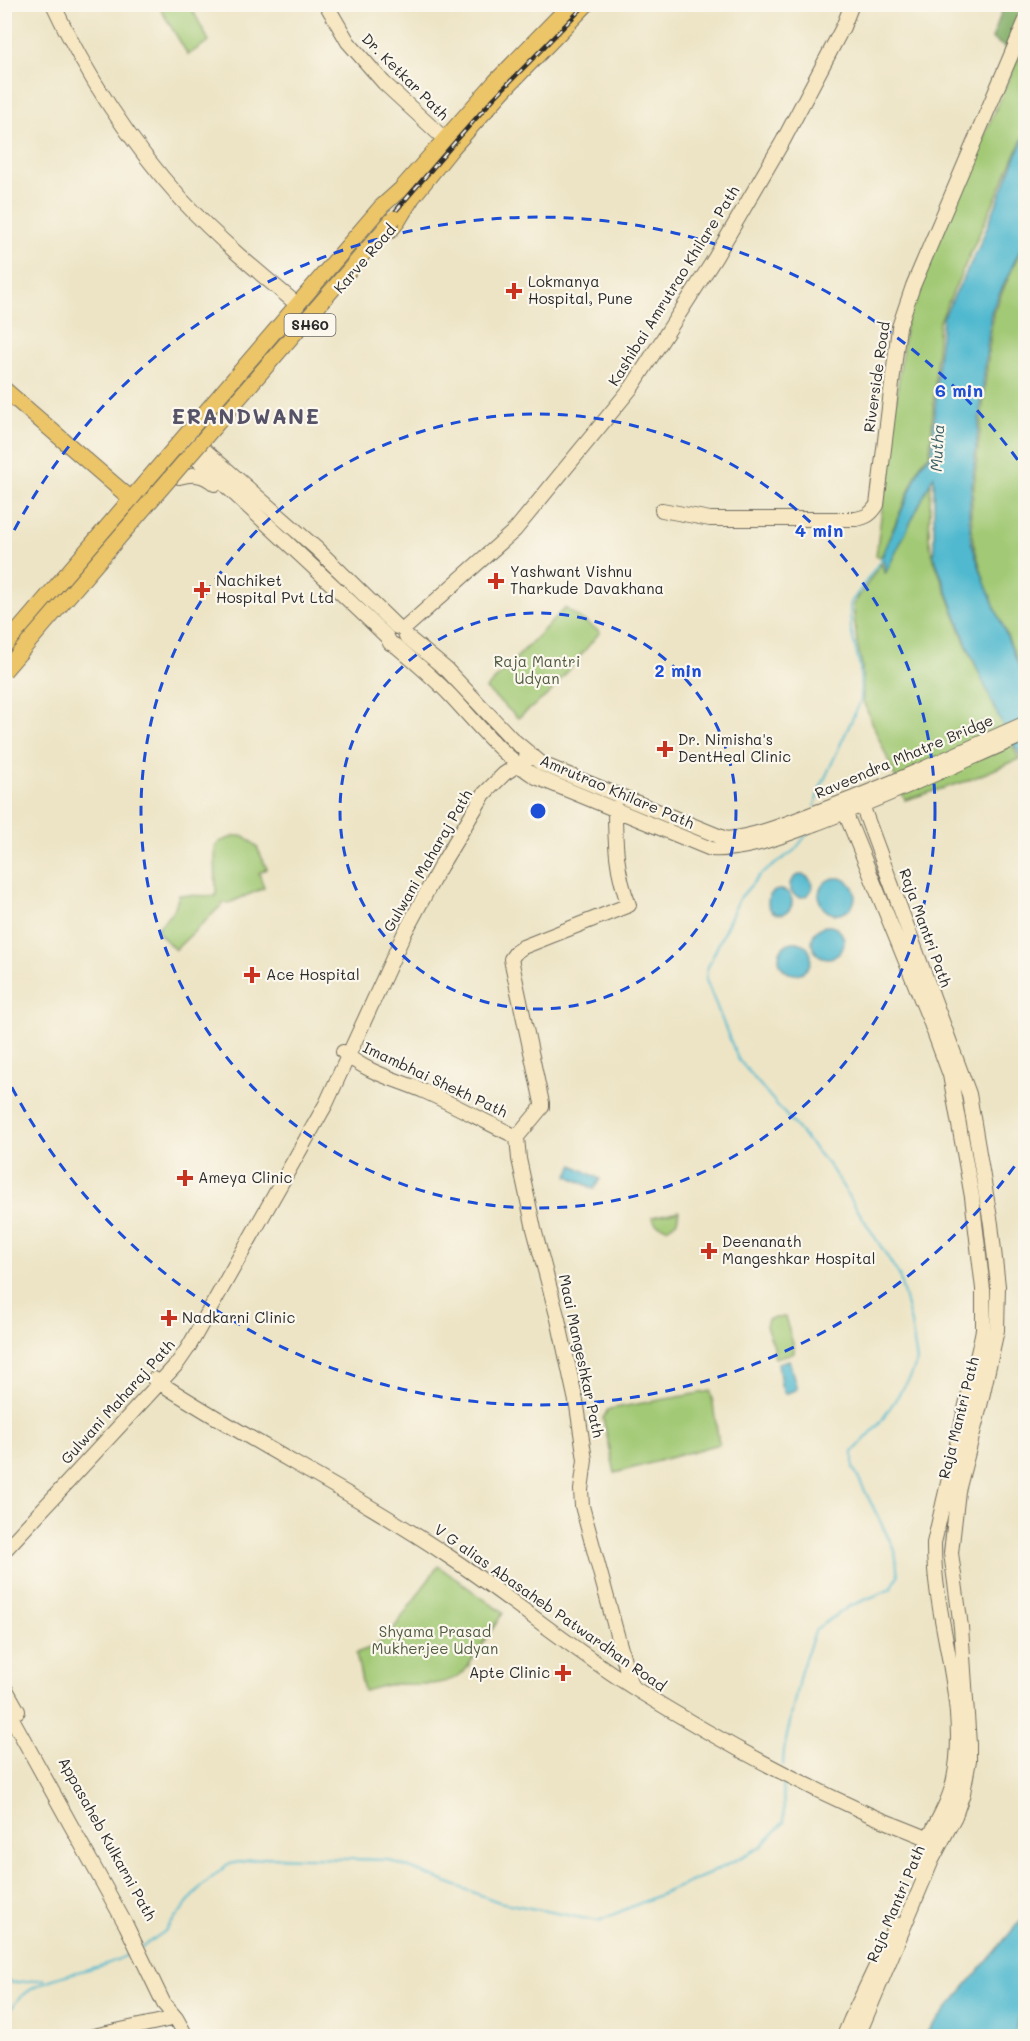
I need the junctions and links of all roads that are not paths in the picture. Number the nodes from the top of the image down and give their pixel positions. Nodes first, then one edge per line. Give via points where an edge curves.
1 (53, 4) edge
2 (326, 4) edge
3 (571, 4) edge
4 (587, 4) edge
5 (852, 4) edge
6 (1026, 20) edge
7 (449, 143) junction
8 (407, 193) junction
9 (390, 215) junction
10 (298, 305) junction
11 (4, 389) edge
12 (183, 438) junction
13 (199, 453) junction
14 (179, 477) junction
15 (131, 499) junction
16 (251, 510) junction
17 (662, 510) dead end
18 (148, 513) junction
19 (402, 631) junction
20 (391, 642) junction
21 (4, 647) edge
22 (4, 656) edge
23 (4, 671) edge
24 (4, 680) edge
25 (1026, 723) edge
26 (1026, 734) edge
27 (531, 756) junction
28 (514, 763) junction
29 (907, 780) junction
30 (862, 805) junction
31 (615, 808) junction
32 (845, 812) junction
33 (830, 813) junction
34 (797, 825) junction
35 (935, 1019) junction
36 (345, 1054) junction
37 (517, 1137) junction
38 (156, 1380) junction
39 (4, 1539) edge
40 (4, 1551) edge
41 (4, 1686) edge
42 (631, 1686) junction
43 (4, 1704) edge
44 (934, 1841) junction
45 (139, 1943) junction
46 (173, 2014) junction
47 (111, 2035) edge
48 (93, 2037) edge
49 (186, 2037) edge
50 (844, 2037) edge
51 (858, 2037) edge

1 - 10 street via 109,104 151,162 190,208
2 - 7 street, Dr. Ketkar Path via 348,42 384,83
3 - 7 main road, Karve Road / SH60 via 495,82
4 - 7 main road, Karve Road / SH60
5 - 19 street, Kashibai Amrutrao Khilare Path via 783,141 715,258 632,387 515,530
6 - 17 street, Riverside Road via 903,312 877,505 872,513 856,519 710,519
7 - 8 main road, Karve Road / SH60
8 - 9 main road
8 - 10 main road, Karve Road / SH60 via 381,207
8 - 13 main road, Karve Road / SH60 via 398,221
9 - 22 main road
9 - 23 main road, bridge
10 - 12 main road, Karve Road / SH60
11 - 15 main road
12 - 13 street, Amrutrao Khilare Path
12 - 15 main road, Karve Road / SH60
13 - 14 main road, Karve Road / SH60
13 - 16 street, Amrutrao Khilare Path
13 - 19 street, Amrutrao Khilare Path via 305,538
14 - 16 street via 206,476
14 - 18 main road, Karve Road / SH60
15 - 18 main road
15 - 21 main road, Karve Road / SH60
16 - 20 street, Amrutrao Khilare Path
18 - 24 main road, Karve Road / SH60
19 - 20 street, Kashibai Amrutrao Khilare Path via 388,631
19 - 27 street, Amrutrao Khilare Path via 447,670
20 - 28 street, Amrutrao Khilare Path via 436,681
25 - 29 street, Raveendra Mhatre Bridge
26 - 29 street, Raveendra Mhatre Bridge
27 - 28 street, Gulwani Maharaj Path
27 - 34 street, Amrutrao Khilare Path via 542,764 726,839
28 - 31 street, Amrutrao Khilare Path via 536,777
28 - 36 street, Gulwani Maharaj Path via 497,769 478,788 432,863 396,930
29 - 30 street, Raveendra Mhatre Bridge
29 - 33 street, Raveendra Mhatre Bridge
30 - 32 street, Raveendra Mhatre Bridge
30 - 35 street, Raja Mantri Path
31 - 34 street, Amrutrao Khilare Path via 711,849 747,847
31 - 37 street via 615,851 629,905 523,947 511,959 542,1103
32 - 33 street, Raveendra Mhatre Bridge
32 - 35 street, Raja Mantri Path
33 - 34 street, Raveendra Mhatre Bridge
35 - 44 street, Raja Mantri Path via 950,1075 984,1289 983,1330 934,1543 938,1594 963,1752
36 - 37 street, Imambhai Shekh Path via 373,1072 460,1107
36 - 38 street, Gulwani Maharaj Path via 200,1311
37 - 42 street, Maai Mangeshkar Path via 534,1229 577,1406 585,1460 582,1506
38 - 39 street, Gulwani Maharaj Path
38 - 40 street, Gulwani Maharaj Path
38 - 42 street, V G alias Abasaheb Patwardhan Road via 449,1556
41 - 45 street, Appasaheb Kulkarni Path
42 - 44 street, V G alias Abasaheb Patwardhan Road via 767,1764 870,1815
43 - 45 street, Appasaheb Kulkarni Path
44 - 50 street, Raja Mantri Path
44 - 51 street, Raja Mantri Path via 932,1860
45 - 46 street, Appasaheb Kulkarni Path via 171,2000
46 - 47 street
46 - 49 street, Appasaheb Kulkarni Path
47 - 48 street

